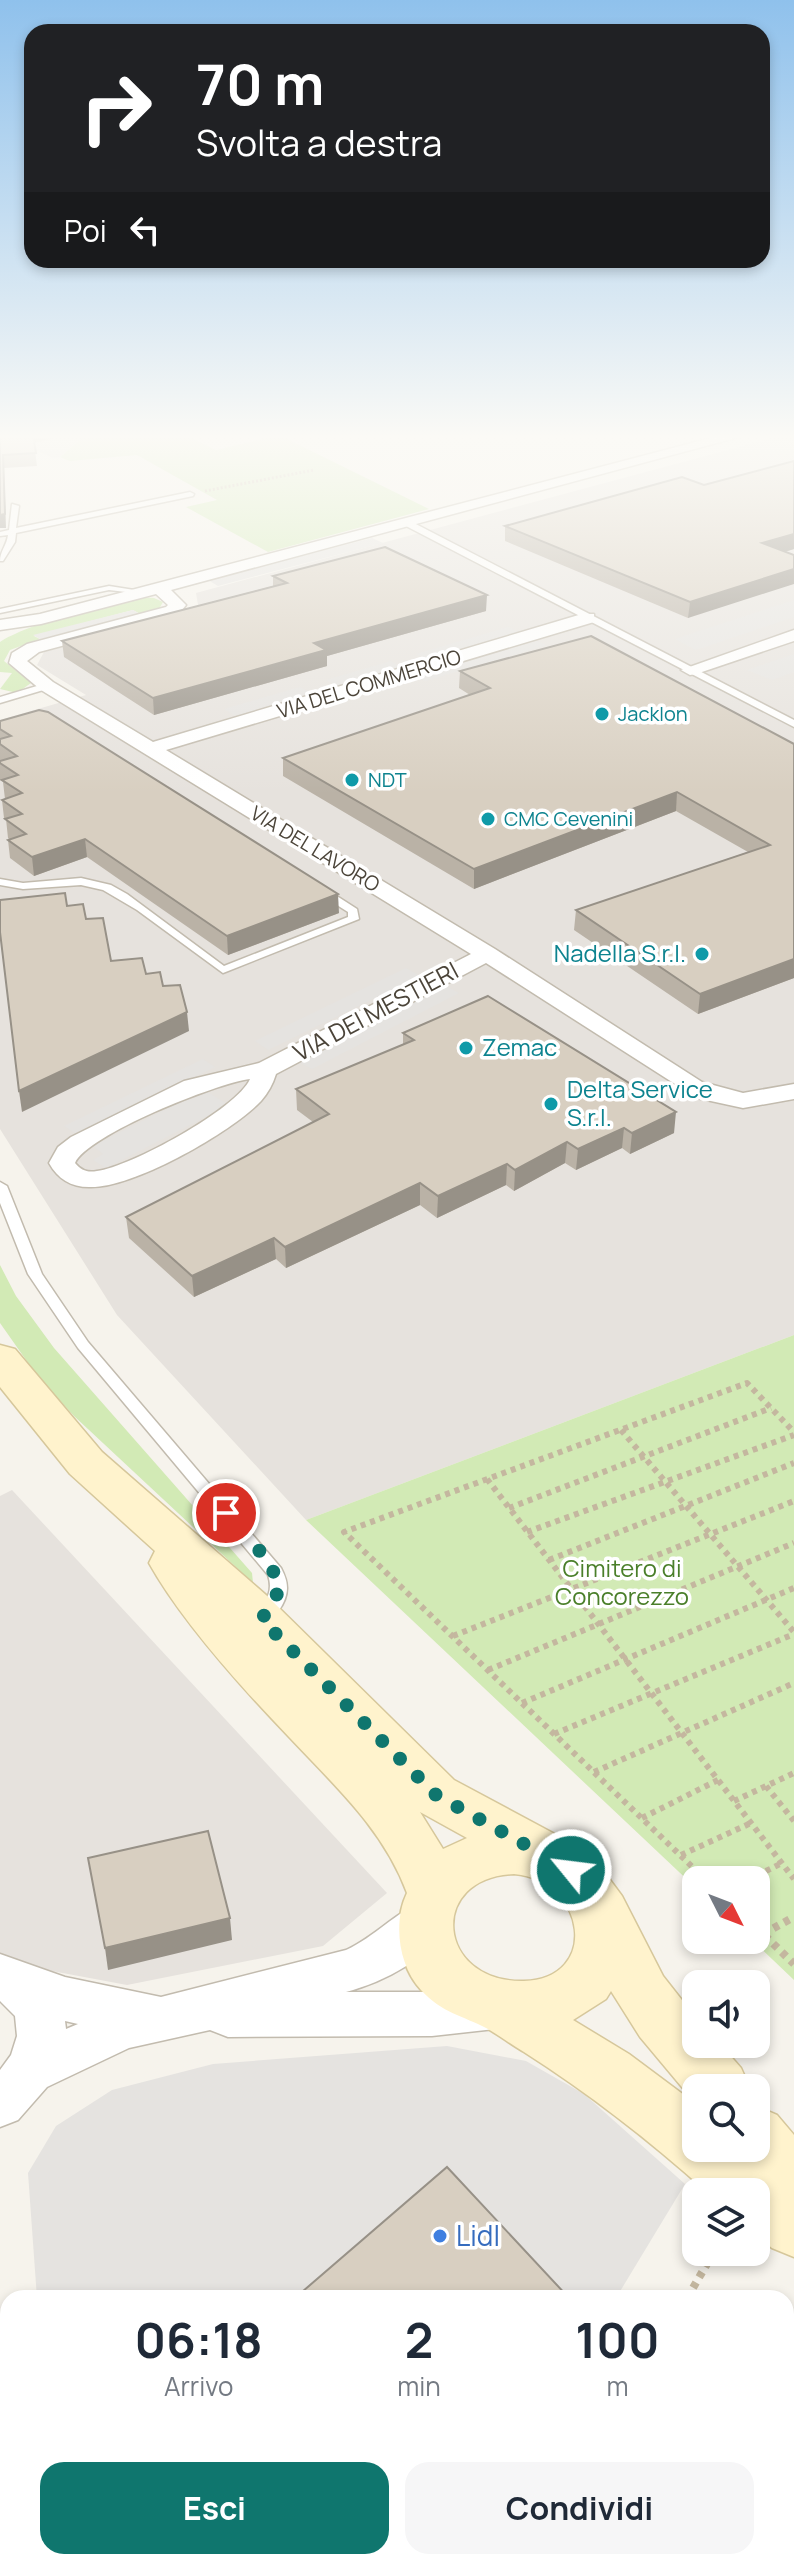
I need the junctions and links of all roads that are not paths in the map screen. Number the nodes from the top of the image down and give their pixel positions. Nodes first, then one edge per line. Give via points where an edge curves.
1 (289, 554) edge
2 (466, 554) edge
3 (151, 590) junction
4 (0, 611) edge
5 (588, 618) junction
6 (41, 619) junction
7 (0, 625) edge
8 (794, 635) edge
9 (0, 636) edge
10 (690, 670) junction
11 (47, 686) junction
12 (0, 700) edge
13 (794, 724) edge
14 (150, 749) junction
15 (0, 882) edge
16 (313, 885) edge
17 (487, 954) junction
18 (265, 1070) junction
19 (794, 1091) edge
20 (0, 1186) edge
21 (0, 1359) edge
22 (112, 1488) junction
23 (261, 1619) junction
24 (560, 1863) junction
25 (429, 1908) junction
26 (603, 1916) junction
27 (9, 1979) edge
28 (502, 2007) junction
29 (173, 2017) junction
30 (709, 2074) edge
31 (16, 2086) edge
32 (682, 2130) edge
33 (770, 2152) edge
34 (719, 2162) edge
35 (737, 2178) edge
36 (794, 2182) edge
37 (770, 2206) edge
38 (794, 2226) edge

1 - 3 street
2 - 5 lane
3 - 4 lane via 109,588
3 - 6 street
3 - 11 street, VIA DEL LAVORO via 178,605 172,611 46,643 18,657 18,663
5 - 10 lane
5 - 14 street, VIA DEL COMMERCIO
6 - 7 street
6 - 9 street
8 - 10 street
10 - 13 lane
11 - 12 lane
11 - 14 street, VIA DEL LAVORO
14 - 17 street, VIA DEL LAVORO
15 - 16 lane via 25,887 76,881 109,888 223,970 354,919 353,911
17 - 18 street, VIA DEI MESTIERI
17 - 19 street, VIA DEL LAVORO via 706,1094 753,1101
18 - 18 street, VIA DEI MESTIERI via 224,1074 177,1093 73,1146 64,1157 65,1169 83,1179 112,1176 232,1113 258,1090
20 - 23 lane via 35,1274 83,1345 275,1572 279,1594
21 - 22 main road
22 - 23 main road
22 - 25 main road via 278,1692 397,1821 419,1855
23 - 24 main road via 436,1795
24 - 25 main road via 517,1851 481,1855 453,1870
24 - 26 main road via 588,1886
25 - 28 main road via 428,1949 442,1974 472,1997
25 - 29 street via 363,1966
26 - 28 main road via 601,1956 578,1988 543,2005
26 - 30 main road via 643,1994
27 - 29 street via 65,1999
27 - 31 street via 33,1999 42,2021 41,2045
28 - 29 street via 432,2014
28 - 32 main road via 608,2073
29 - 31 street via 122,2027
33 - 36 main road
34 - 35 main road
37 - 38 main road

